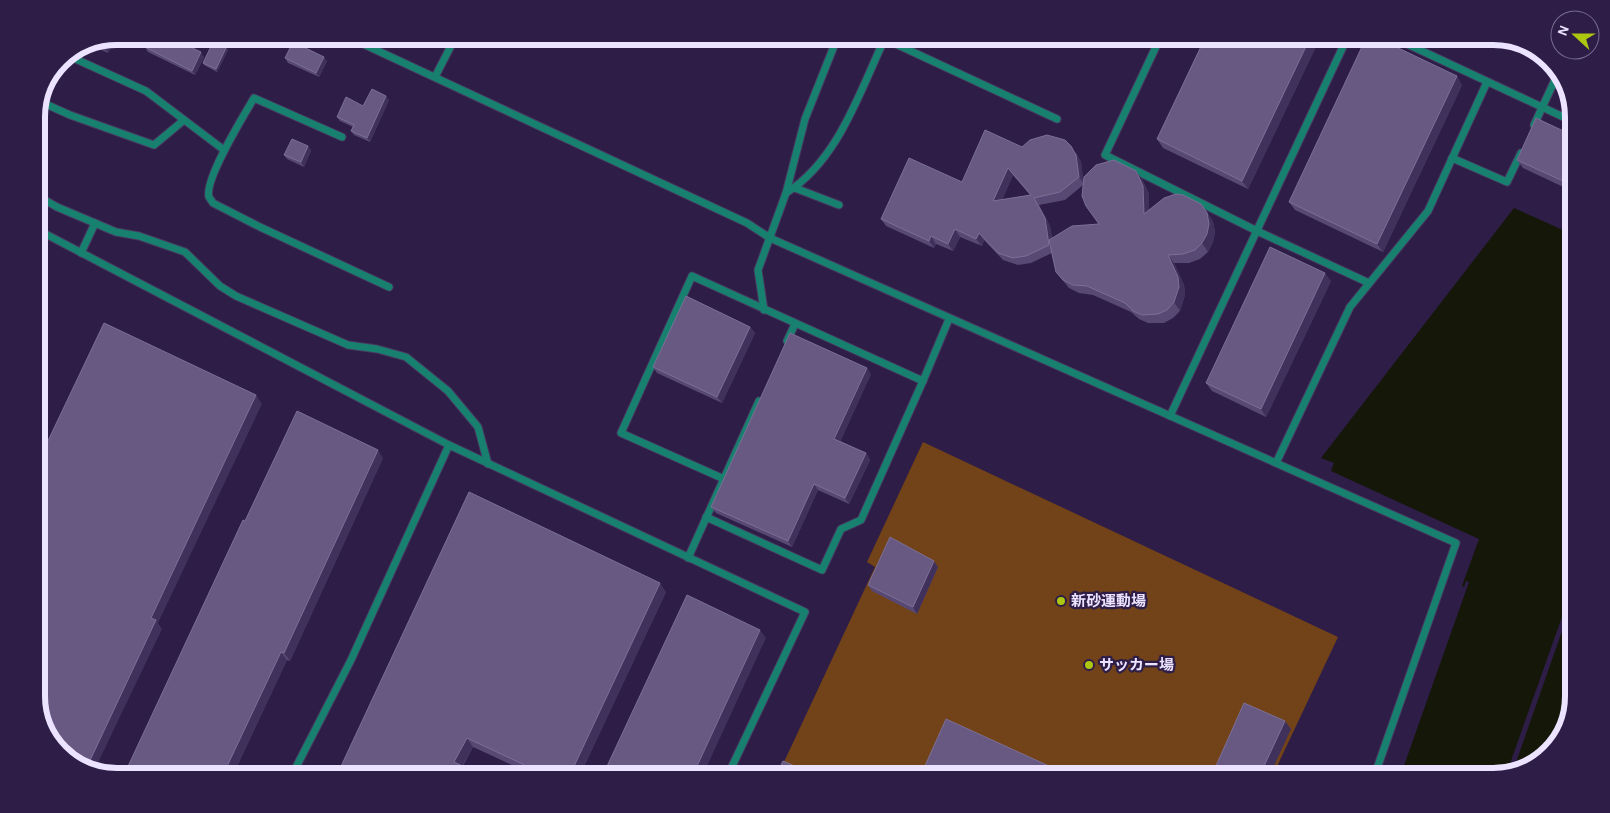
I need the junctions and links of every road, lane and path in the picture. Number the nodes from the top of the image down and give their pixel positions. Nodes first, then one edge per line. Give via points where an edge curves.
1 (366, 45) edge
2 (451, 45) edge
3 (834, 45) edge
4 (882, 45) edge
5 (903, 45) edge
6 (1158, 45) edge
7 (1344, 45) edge
8 (1409, 45) edge
9 (75, 59) edge
10 (435, 77) junction
11 (1555, 80) edge
12 (1487, 82) junction
13 (46, 104) edge
14 (1542, 108) junction
15 (1565, 118) edge
16 (1057, 119) dead end
17 (184, 120) junction
18 (1530, 132) edge
19 (342, 137) dead end
20 (1522, 149) edge
21 (224, 150) junction
22 (1452, 158) junction
23 (795, 188) junction
24 (786, 194) junction
25 (45, 200) edge
26 (839, 205) dead end
27 (95, 223) junction
28 (1257, 231) junction
29 (45, 234) edge
30 (770, 238) junction
31 (81, 253) junction
32 (1369, 283) junction
33 (390, 287) dead end
34 (764, 310) junction
35 (949, 319) junction
36 (795, 324) junction
37 (783, 350) edge
38 (924, 381) junction
39 (764, 392) edge
40 (1170, 416) junction
41 (449, 445) junction
42 (1276, 463) junction
43 (488, 464) junction
44 (724, 478) junction
45 (706, 517) junction
46 (688, 558) junction
47 (296, 768) edge
48 (731, 768) edge
49 (1377, 768) edge

1 - 10 lane
2 - 10 lane
3 - 24 lane via 805,119
4 - 23 lane via 826,157
5 - 16 lane
6 - 28 lane via 1105,155
7 - 28 lane
8 - 12 lane
9 - 17 lane via 146,92
10 - 30 lane via 747,223
11 - 14 lane
12 - 14 lane
12 - 22 lane
13 - 17 lane via 154,145
14 - 15 lane
14 - 18 lane
17 - 21 lane
19 - 21 lane via 254,98
20 - 22 lane via 1507,182
21 - 33 lane via 210,184 209,196 213,203
22 - 32 lane via 1428,211
23 - 24 lane
23 - 26 lane
24 - 30 lane
25 - 27 lane
27 - 31 lane
27 - 43 lane via 185,252 228,291 348,345 406,357 448,391 478,427
28 - 32 lane
28 - 40 lane
29 - 31 lane
30 - 34 lane via 758,270
30 - 35 lane
31 - 41 lane
32 - 42 lane via 1350,307
34 - 36 lane
34 - 44 lane via 692,276 621,433
35 - 38 lane
35 - 40 lane
36 - 37 lane
36 - 38 lane
38 - 45 lane via 861,520 841,528 822,570
39 - 44 lane
40 - 42 lane
41 - 43 lane
41 - 47 lane via 351,660
42 - 49 lane via 1456,543
43 - 46 lane
44 - 45 lane
45 - 46 lane
46 - 48 lane via 805,612

